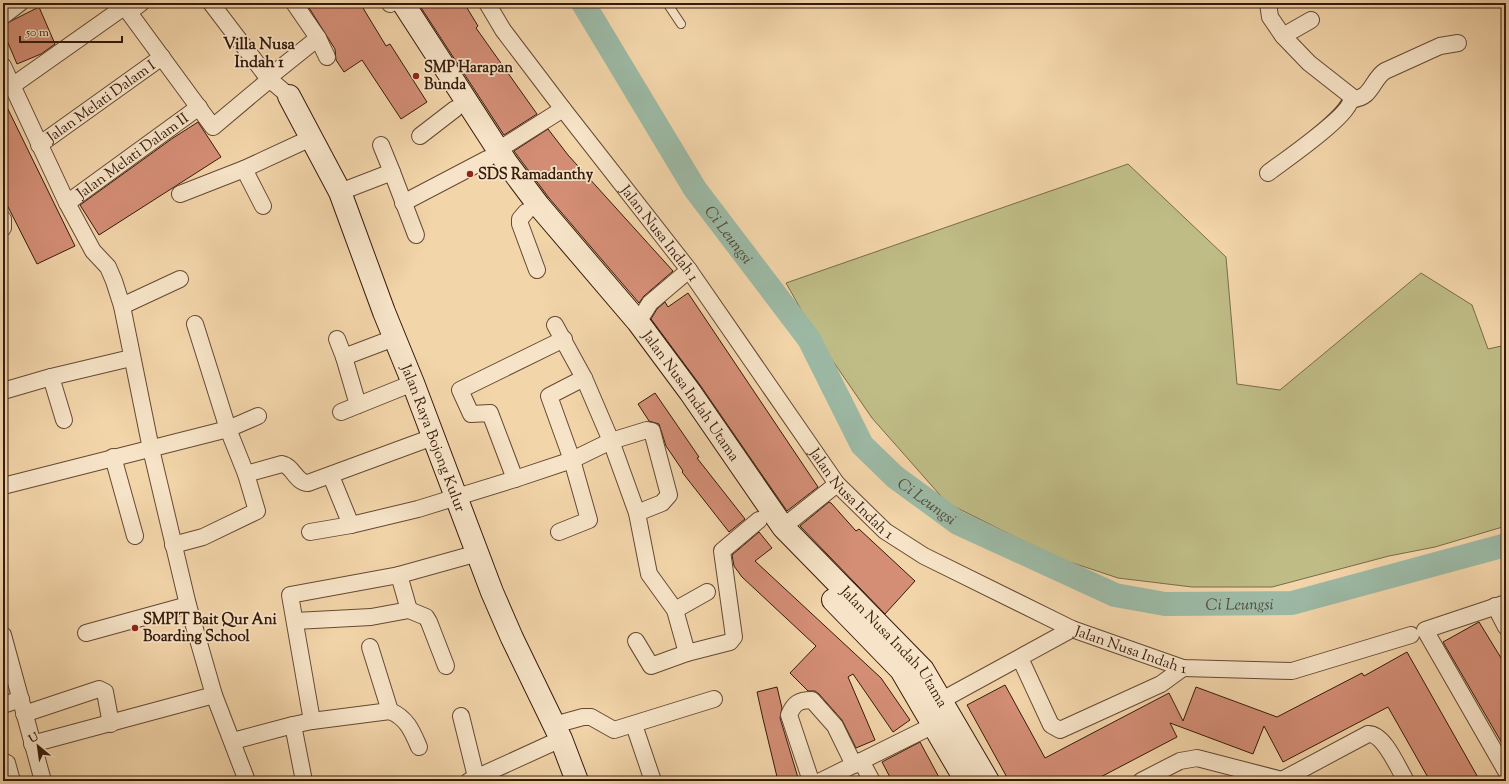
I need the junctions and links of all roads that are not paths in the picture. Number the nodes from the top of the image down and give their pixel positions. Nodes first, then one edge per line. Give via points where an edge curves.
1 (20, 3) edge
2 (211, 3) edge
3 (294, 3) edge
4 (393, 3) edge
5 (487, 3) edge
6 (667, 3) edge
7 (1268, 3) edge
8 (129, 6) edge
9 (3, 16) edge
10 (1311, 20) dead end
11 (681, 24) dead end
12 (1283, 36) junction
13 (318, 38) junction
14 (1458, 43) dead end
15 (162, 57) junction
16 (327, 57) dead end
17 (3, 66) edge
18 (269, 79) junction
19 (8, 88) edge
20 (289, 96) joint
21 (1352, 99) junction
22 (199, 107) junction
23 (455, 109) junction
24 (563, 109) junction
25 (420, 136) dead end
26 (311, 138) junction
27 (39, 145) junction
28 (381, 145) dead end
29 (493, 154) junction
30 (244, 169) junction
31 (392, 172) junction
32 (1268, 173) dead end
33 (340, 192) junction
34 (180, 194) dead end
35 (67, 203) junction
36 (403, 203) junction
37 (263, 206) dead end
38 (526, 212) junction
39 (3, 219) edge
40 (3, 228) edge
41 (416, 235) dead end
42 (537, 270) dead end
43 (690, 270) junction
44 (180, 279) dead end
45 (122, 306) junction
46 (638, 322) junction
47 (195, 324) dead end
48 (555, 325) dead end
49 (394, 338) junction
50 (337, 339) dead end
51 (564, 339) junction
52 (344, 356) junction
53 (131, 358) junction
54 (51, 377) junction
55 (584, 378) junction
56 (413, 383) junction
57 (3, 391) edge
58 (358, 405) junction
59 (341, 412) dead end
60 (258, 416) dead end
61 (64, 420) dead end
62 (228, 429) junction
63 (433, 437) junction
64 (611, 441) junction
65 (150, 449) junction
66 (113, 457) junction
67 (572, 460) junction
68 (735, 471) junction
69 (246, 474) junction
70 (331, 476) junction
71 (514, 479) junction
72 (837, 484) junction
73 (3, 486) edge
74 (456, 496) junction
75 (637, 513) junction
76 (759, 520) junction
77 (351, 525) junction
78 (783, 527) junction
79 (310, 532) dead end
80 (559, 532) dead end
81 (135, 536) dead end
82 (173, 545) junction
83 (478, 553) junction
84 (399, 575) junction
85 (707, 592) dead end
86 (1501, 604) edge
87 (188, 605) junction
88 (409, 610) junction
89 (676, 610) junction
90 (296, 621) junction
91 (1506, 627) edge
92 (1072, 629) junction
93 (86, 633) dead end
94 (1411, 634) dead end
95 (3, 635) edge
96 (636, 641) dead end
97 (370, 647) dead end
98 (687, 653) junction
99 (1020, 658) junction
100 (446, 666) dead end
101 (1183, 668) junction
102 (214, 695) junction
103 (714, 699) dead end
104 (942, 700) junction
105 (3, 705) edge
106 (23, 707) junction
107 (390, 711) junction
108 (460, 716) dead end
109 (312, 721) junction
110 (111, 724) junction
111 (293, 725) junction
112 (634, 725) junction
113 (934, 725) junction
114 (557, 732) junction
115 (232, 742) junction
116 (32, 744) junction
117 (419, 747) dead end
118 (7, 763) dead end
119 (857, 763) junction
120 (1506, 771) edge
121 (474, 780) edge
122 (1281, 780) edge
123 (12, 781) edge
124 (43, 781) edge
125 (247, 781) edge
126 (304, 781) edge
127 (577, 781) edge
128 (653, 781) edge
129 (811, 781) edge
130 (821, 781) edge
131 (872, 781) edge
132 (966, 781) edge
133 (988, 781) edge
134 (1141, 781) edge
135 (1406, 781) edge

1 - 9 street
2 - 18 street
3 - 13 street
4 - 23 street, Jalan Nusa Indah Utama
4 - 29 street, Jalan Nusa Indah Utama
5 - 24 street, Jalan Nusa Indah 1 via 503,30
6 - 11 lane
7 - 12 street via 1270,17
8 - 15 street
8 - 19 street
10 - 12 street
12 - 21 street via 1308,62
13 - 16 street
13 - 18 street
14 - 21 street via 1440,46 1385,70 1368,92
15 - 22 street
15 - 27 street, Jalan Melati Dalam I
17 - 19 street
18 - 20 street
18 - 22 street via 213,127
19 - 27 street
20 - 26 street, Jalan Raya Bojong Kulur
21 - 32 street via 1334,122
22 - 35 street, Jalan Melati Dalam II
23 - 25 street
23 - 29 street, Jalan Nusa Indah Utama
24 - 29 street
24 - 43 street, Jalan Nusa Indah 1
26 - 30 street
26 - 33 street, Jalan Raya Bojong Kulur
27 - 35 street
28 - 31 street
29 - 36 street
29 - 38 street, Jalan Nusa Indah Utama
29 - 46 street, Jalan Nusa Indah Utama
30 - 34 street
30 - 37 street
31 - 33 street
31 - 36 street
33 - 49 street, Jalan Raya Bojong Kulur
35 - 45 street via 93,251 108,266
36 - 41 street
38 - 42 street via 520,219 520,224
38 - 68 street, Jalan Nusa Indah Utama via 626,325
39 - 40 street
43 - 46 street via 650,303
43 - 72 street, Jalan Nusa Indah 1
44 - 45 street
45 - 53 street
46 - 68 street, Jalan Nusa Indah Utama via 690,392
47 - 62 street
48 - 51 street
49 - 52 street
49 - 56 street, Jalan Raya Bojong Kulur
50 - 52 street
51 - 55 street
51 - 71 street via 460,390 471,414 490,414
52 - 58 street
53 - 54 street
53 - 65 street
54 - 57 street
54 - 61 street
55 - 64 street
55 - 67 street via 549,396
56 - 58 street
56 - 63 street, Jalan Raya Bojong Kulur
58 - 59 street
60 - 62 street
62 - 65 street
62 - 69 street
63 - 70 street
63 - 74 street, Jalan Raya Bojong Kulur
64 - 67 street
64 - 75 street
64 - 75 street via 647,430 652,431 669,495 662,503
65 - 66 street
65 - 82 street
66 - 73 street
66 - 81 street
67 - 71 street
67 - 80 street via 589,520
68 - 76 street, Jalan Nusa Indah Utama
68 - 78 street, Jalan Nusa Indah Utama
69 - 70 street via 282,464 305,483
69 - 82 street via 257,511 203,537
70 - 77 street
71 - 74 street
72 - 78 street
72 - 92 street, Jalan Nusa Indah 1 via 885,531 924,556
74 - 77 street
74 - 83 street, Jalan Raya Bojong Kulur
75 - 89 street via 649,574
76 - 98 street via 722,551 734,637 730,642
76 - 113 street, Jalan Nusa Indah Utama via 901,670
77 - 79 street
78 - 104 street, Jalan Nusa Indah Utama via 919,665
82 - 87 street
83 - 84 street
83 - 114 street, Jalan Raya Bojong Kulur via 512,638
84 - 88 street
84 - 90 street via 293,594 289,598
85 - 89 street
86 - 91 street
86 - 120 street via 1425,630
87 - 93 street
87 - 102 street
88 - 90 street via 371,617
88 - 100 street via 426,617
89 - 98 street
90 - 109 street
92 - 99 street
92 - 101 street, Jalan Nusa Indah 1
94 - 101 street, Jalan Nusa Indah 1 via 1292,671
95 - 106 street
96 - 98 street via 651,666
97 - 107 street
99 - 101 street via 1051,725 1060,730 1161,684
99 - 104 street
102 - 110 street
102 - 115 street
103 - 112 street
104 - 133 street, Jalan Nusa Indah Utama
105 - 106 street
106 - 110 street via 100,689 105,692
106 - 116 street
107 - 109 street
107 - 117 street via 405,720
108 - 121 street
109 - 111 street
110 - 116 street
111 - 115 street
111 - 126 street
112 - 114 street via 614,730 592,717 583,717
112 - 128 street
113 - 119 street
113 - 132 street, Jalan Nusa Indah Utama
114 - 121 street
114 - 127 street, Jalan Raya Bojong Kulur
115 - 125 street
116 - 124 street
118 - 123 street
119 - 129 street via 836,726 812,700 801,700 794,705 789,715
119 - 130 street
119 - 131 street
122 - 134 street via 1197,758 1180,761
122 - 135 street via 1372,734 1382,740

